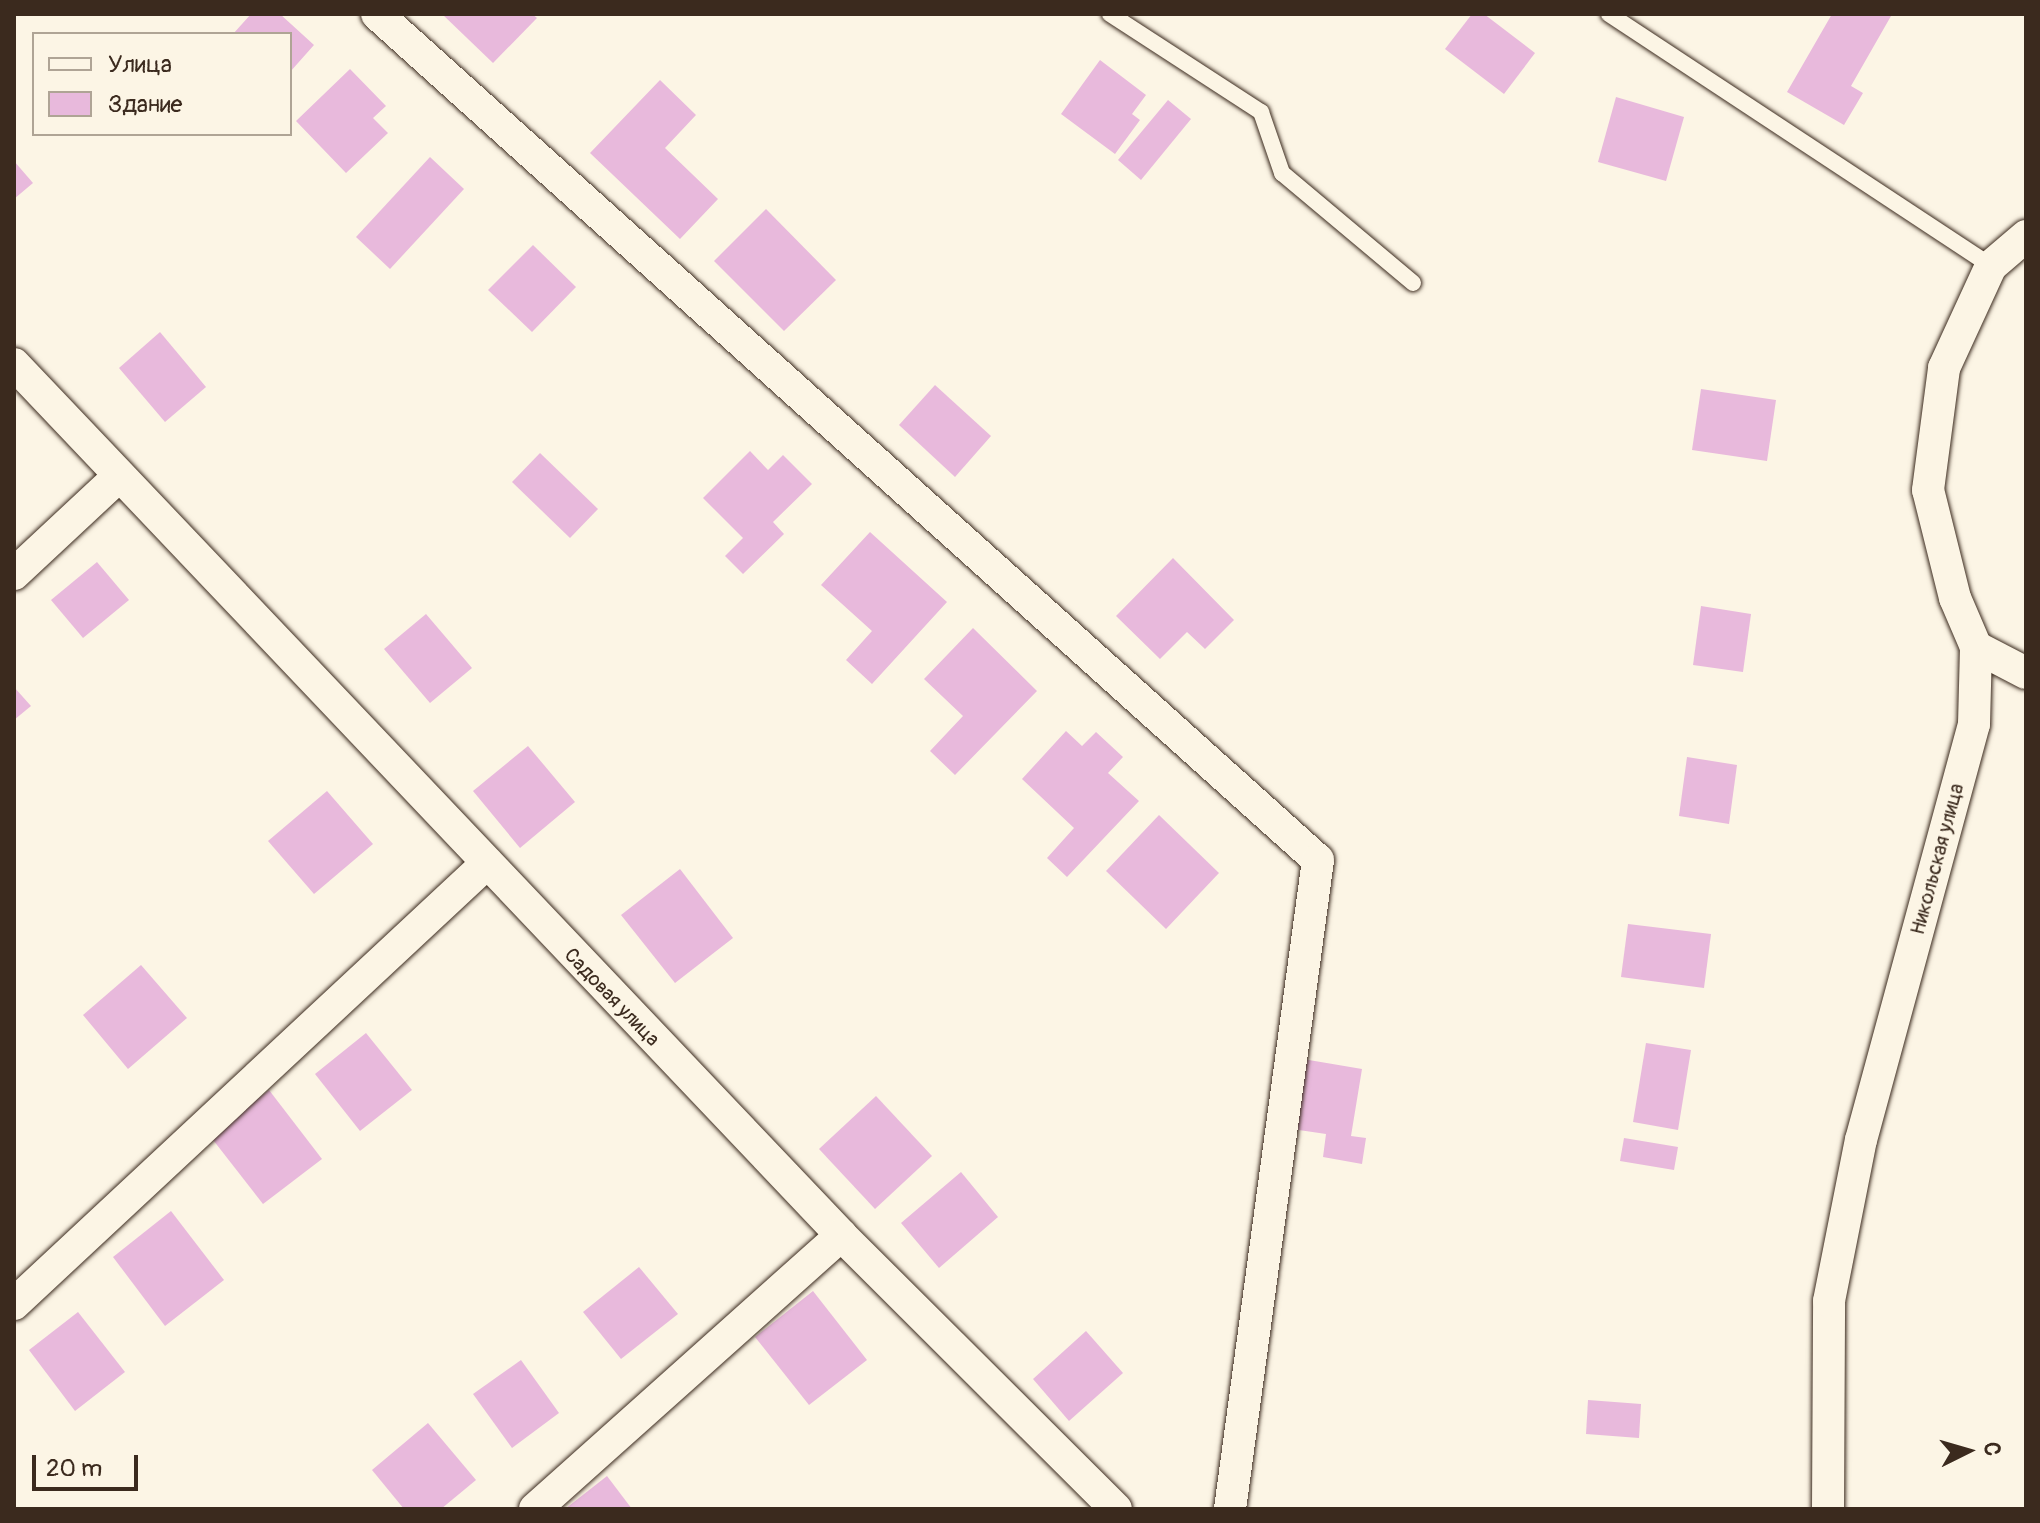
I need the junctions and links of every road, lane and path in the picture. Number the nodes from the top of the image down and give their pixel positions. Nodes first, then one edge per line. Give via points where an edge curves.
1 (377, 14) edge
2 (1110, 14) edge
3 (1609, 14) edge
4 (2026, 236) edge
5 (1991, 266) junction
6 (1413, 283) dead end
7 (14, 364) edge
8 (119, 476) junction
9 (14, 574) edge
10 (1976, 647) junction
11 (2026, 673) edge
12 (485, 865) junction
13 (841, 1235) junction
14 (14, 1304) edge
15 (535, 1509) edge
16 (1116, 1509) edge
17 (1230, 1509) edge
18 (1828, 1509) edge

1 - 17 street via 1318,860
2 - 6 lane via 1261,112 1282,173
3 - 5 lane
4 - 5 street, Никольская улица
5 - 10 street, Никольская улица via 1944,368 1928,490 1955,598
7 - 8 street, Садовая улица
8 - 9 street
8 - 12 street, Садовая улица
10 - 11 street
10 - 18 street, Никольская улица via 1974,724 1861,1140 1829,1301
12 - 13 street, Садовая улица
12 - 14 street
13 - 15 street
13 - 16 street, Садовая улица

